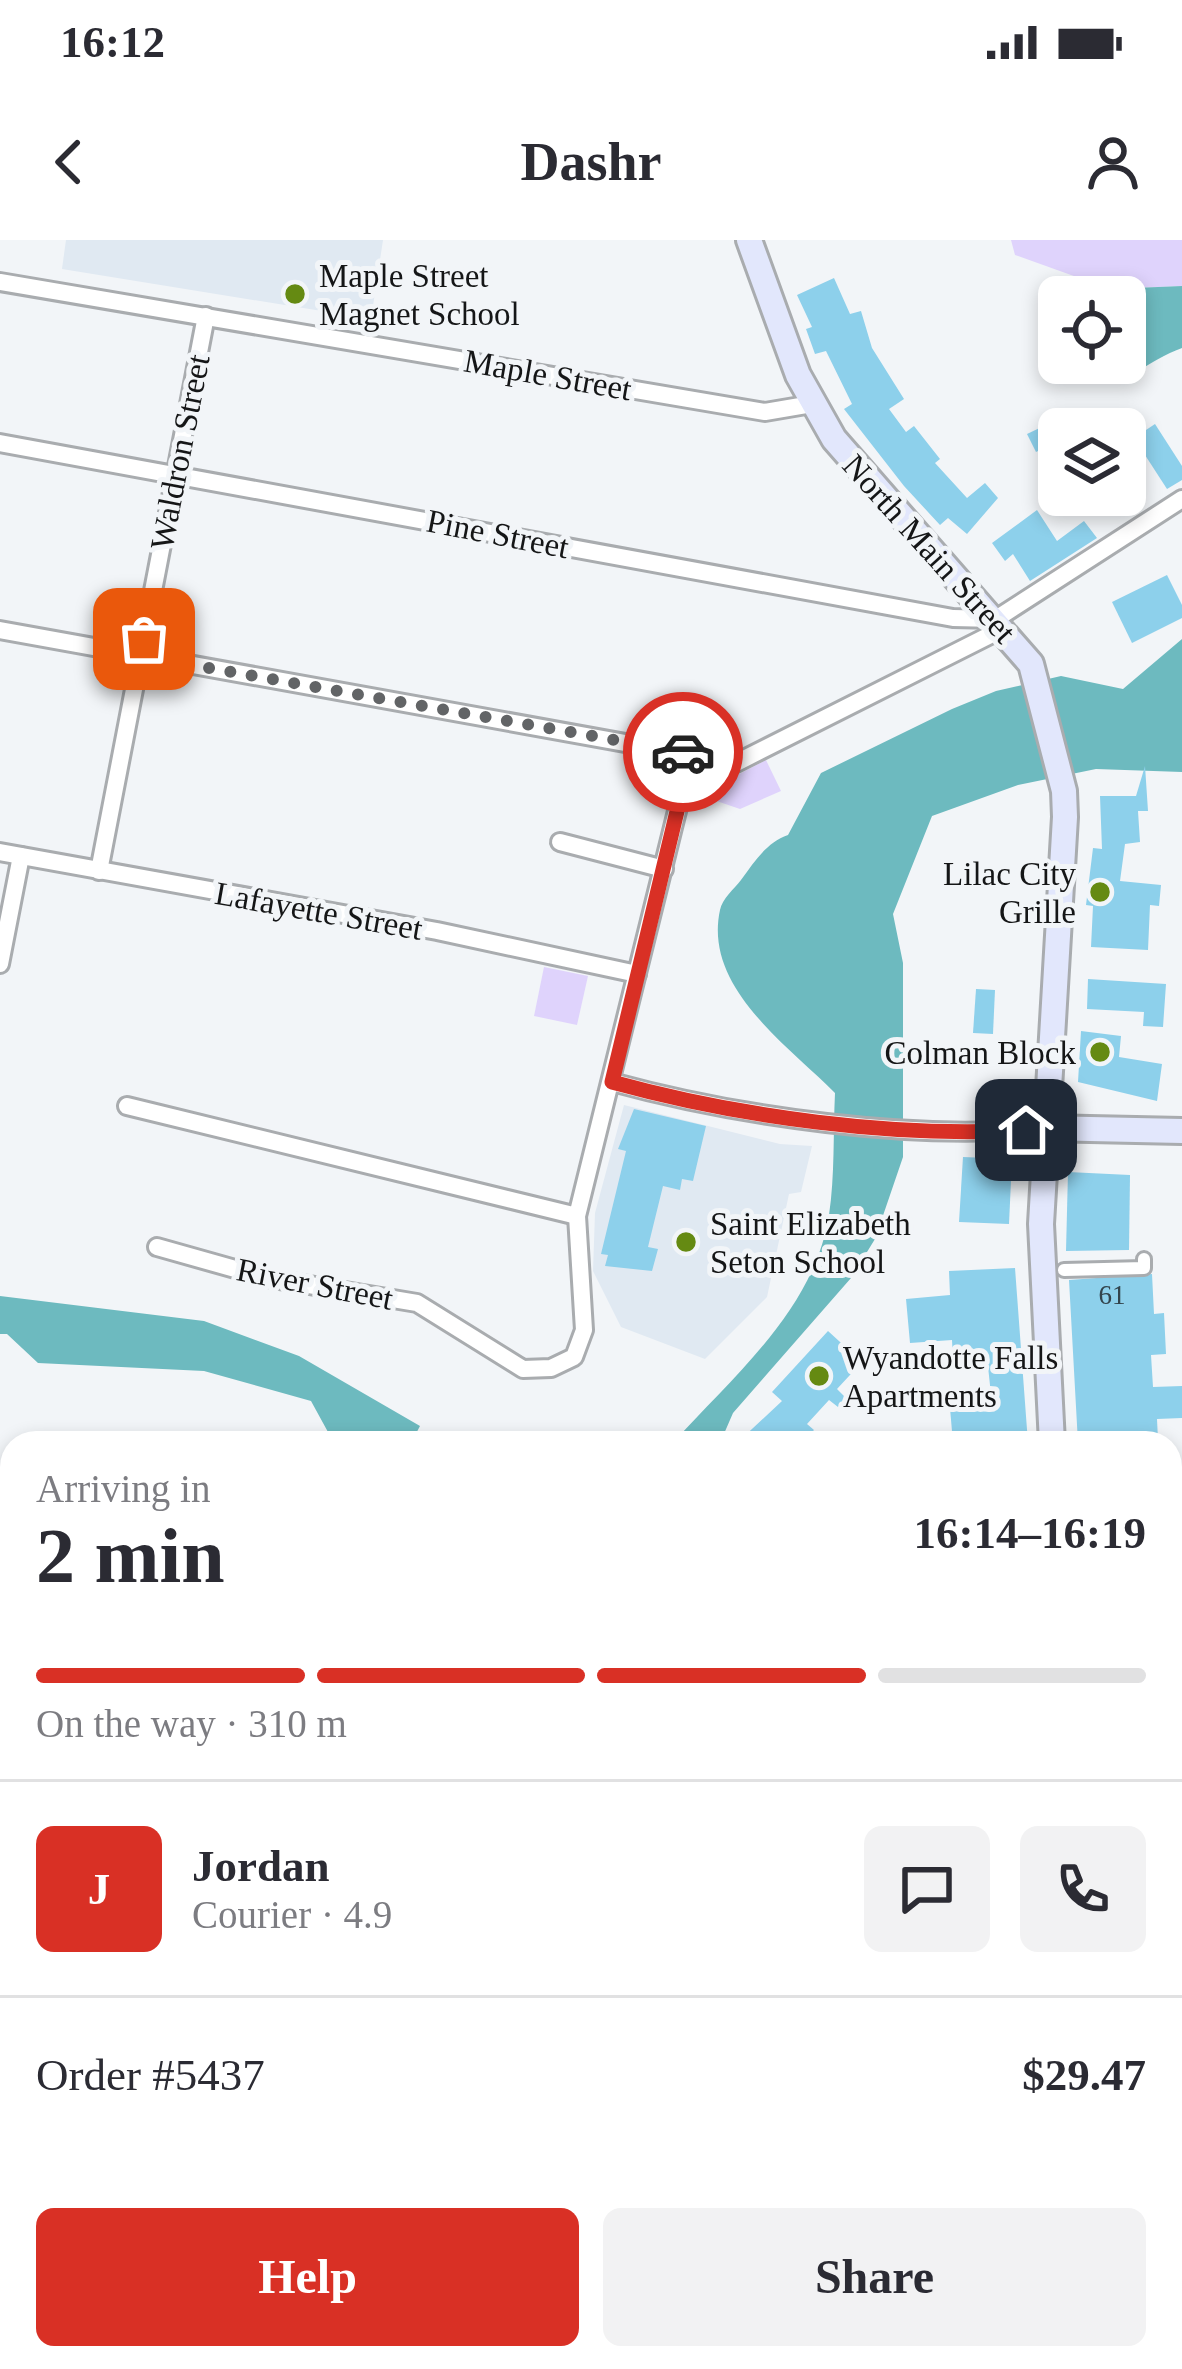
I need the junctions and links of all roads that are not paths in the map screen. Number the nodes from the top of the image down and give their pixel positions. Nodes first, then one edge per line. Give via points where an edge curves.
1 (749, 240) edge
2 (0, 282) edge
3 (206, 316) junction
4 (812, 404) junction
5 (0, 443) edge
6 (173, 472) junction
7 (1182, 499) edge
8 (1000, 624) junction
9 (0, 630) edge
10 (141, 656) junction
11 (686, 753) junction
12 (736, 763) junction
13 (698, 780) junction
14 (560, 842) dead end
15 (0, 852) edge
16 (21, 856) junction
17 (664, 869) junction
18 (99, 871) junction
19 (0, 964) edge
20 (637, 974) junction
21 (612, 1082) junction
22 (128, 1106) dead end
23 (1044, 1128) junction
24 (1182, 1131) edge
25 (577, 1216) junction
26 (157, 1247) dead end
27 (1144, 1259) dead end
28 (1064, 1270) dead end
29 (1051, 1431) edge

1 - 4 main road, North Main Street
2 - 3 street, Maple Street
3 - 4 street, Maple Street via 765,412
3 - 6 street, Waldron Street
4 - 8 main road, North Main Street via 893,513
5 - 6 street, Pine Street
6 - 8 street, Pine Street
6 - 10 street, Waldron Street
7 - 8 street
8 - 12 street
8 - 23 main road, North Main Street via 1036,678 1064,791
9 - 10 street
10 - 11 street
10 - 18 street, Waldron Street
11 - 12 street
11 - 13 street
12 - 13 street
13 - 17 street, River Street via 679,803
14 - 17 street
15 - 16 street, Lafayette Street
16 - 18 street, Lafayette Street
16 - 19 street
17 - 20 street, River Street
18 - 20 street, Lafayette Street
20 - 21 street, River Street
21 - 23 street via 815,1118 952,1132
21 - 25 street, River Street
22 - 25 street
23 - 24 main road
23 - 29 main road, North Main Street via 1041,1274
25 - 26 street, River Street via 582,1346 564,1364 535,1371 417,1303 266,1278
27 - 28 street via 1144,1268

